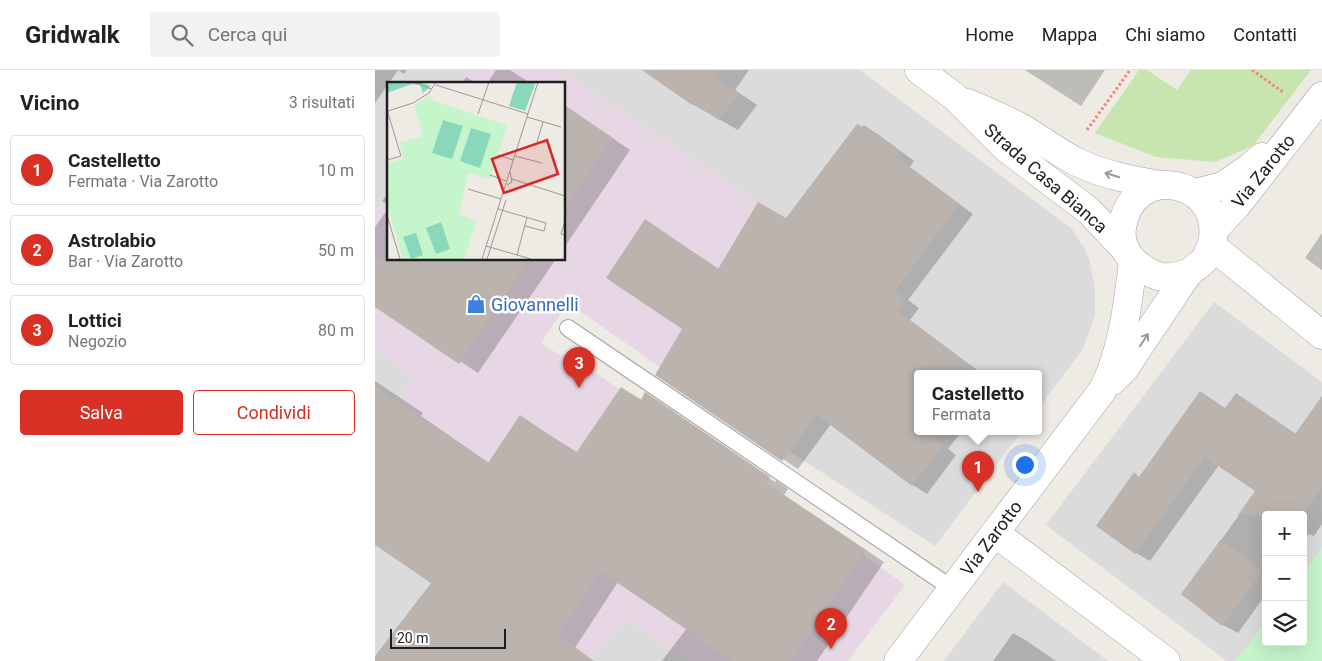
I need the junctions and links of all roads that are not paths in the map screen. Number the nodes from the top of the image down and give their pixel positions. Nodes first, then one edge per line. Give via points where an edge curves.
1 (919, 70) edge
2 (945, 89) junction
3 (1316, 103) edge
4 (1159, 185) junction
5 (1195, 193) junction
6 (1213, 238) junction
7 (1129, 255) junction
8 (1189, 273) junction
9 (568, 328) dead end
10 (1322, 336) edge
11 (1102, 391) junction
12 (995, 533) junction
13 (953, 589) junction
14 (898, 661) edge
15 (1166, 661) edge

1 - 2 street, Strada Casa Bianca
4 -> 2 street, Strada Casa Bianca via 1080,164 1021,127
2 - 7 street, Strada Casa Bianca via 1006,148 1089,211
3 - 5 street, Via Zarotto via 1249,168 1223,186
3 - 6 street, Via Zarotto
4 - 5 street via 1180,186
4 - 7 street, Via Zarotto via 1132,200 1124,214 1121,235
5 - 6 street, Via Zarotto via 1213,221
6 - 8 street, Via Zarotto via 1204,260
6 - 10 street
7 - 8 street via 1151,275 1174,278
7 - 11 street, Via Zarotto via 1127,307 1110,376
11 -> 8 street, Via Zarotto via 1125,368
9 - 13 lane
11 - 12 street, Via Zarotto
12 - 13 street, Via Zarotto
12 - 15 street
13 - 14 street, Via Zarotto

